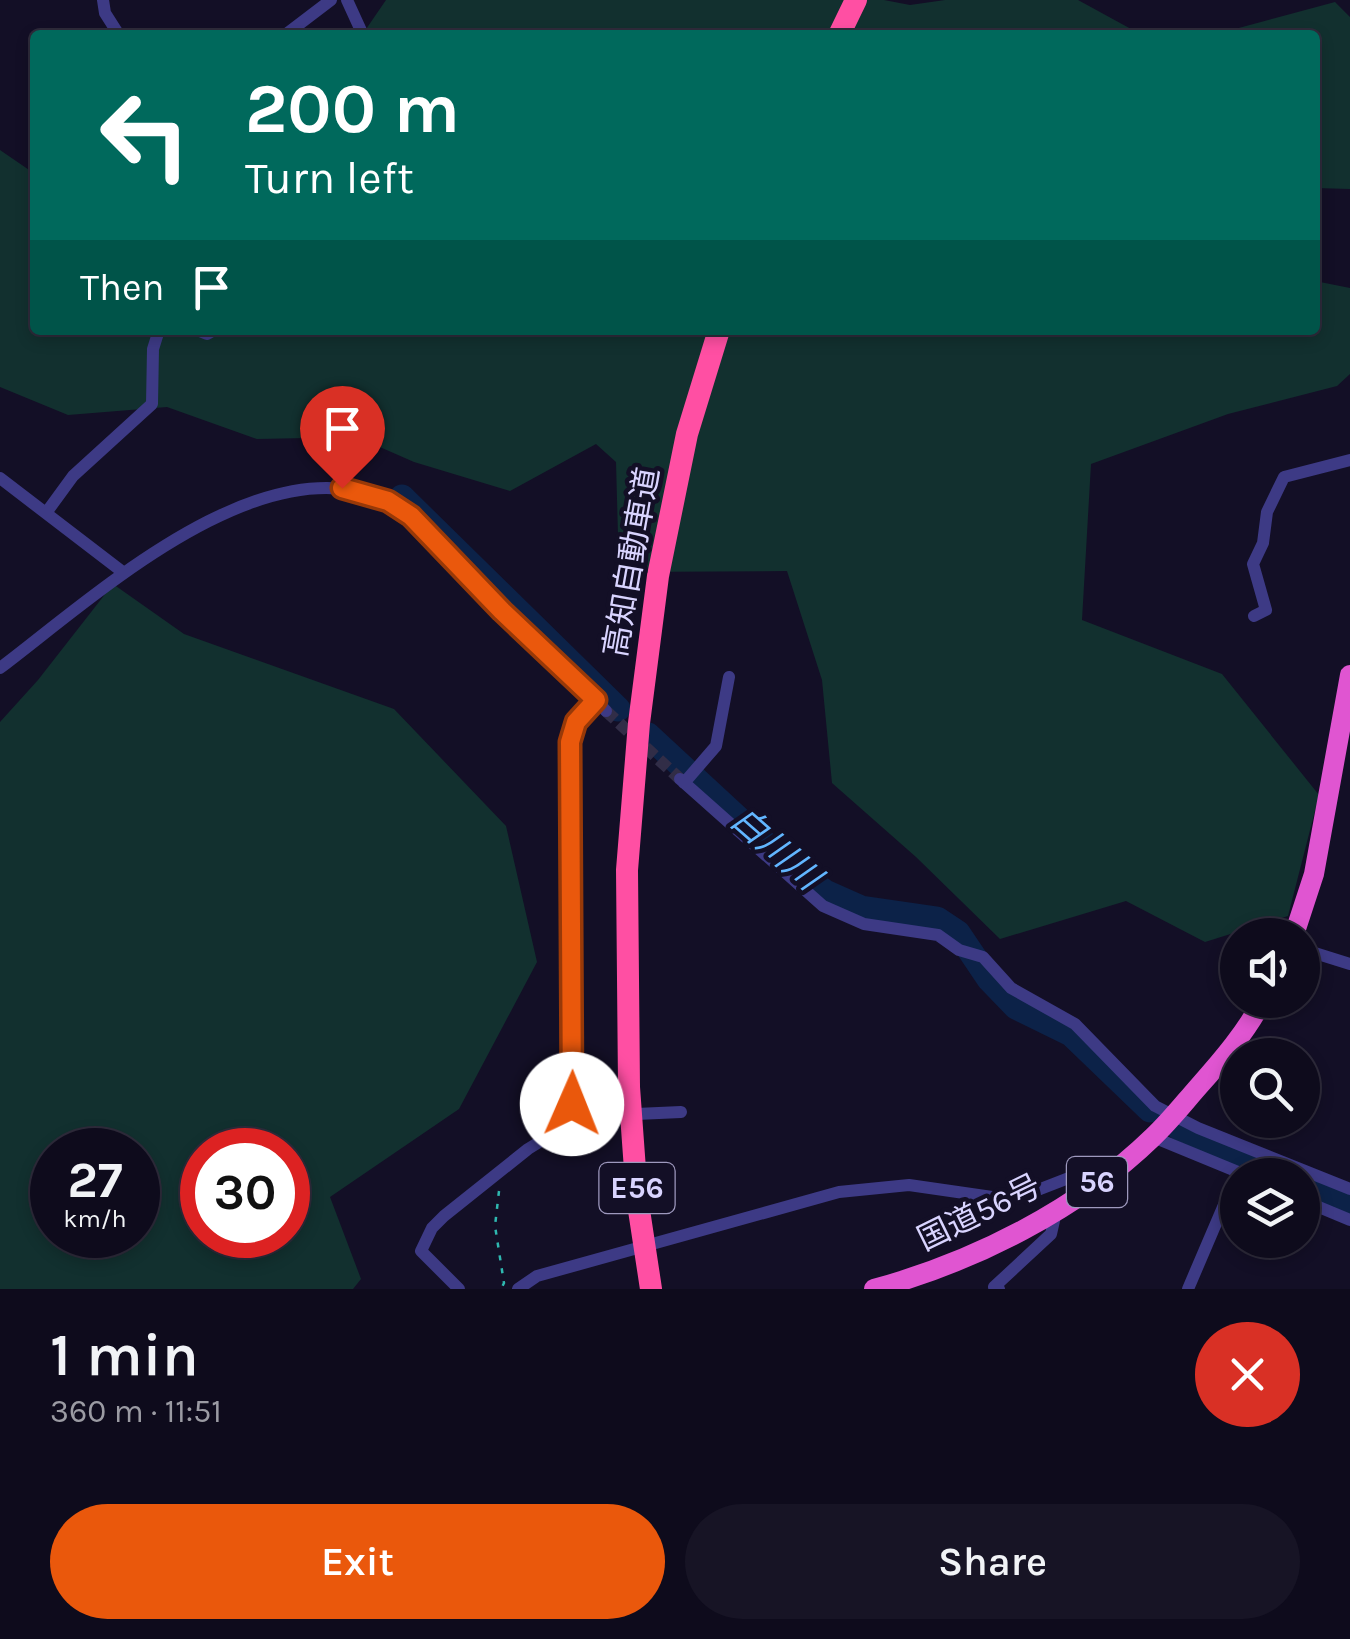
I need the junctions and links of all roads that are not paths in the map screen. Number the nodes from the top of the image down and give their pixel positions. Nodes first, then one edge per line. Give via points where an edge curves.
1 (103, 0) edge
2 (331, 0) edge
3 (347, 0) edge
4 (856, 0) edge
5 (116, 30) edge
6 (292, 30) edge
7 (361, 30) edge
8 (841, 30) edge
9 (158, 335) edge
10 (717, 335) edge
11 (1350, 460) edge
12 (0, 478) edge
13 (46, 513) junction
14 (124, 573) junction
15 (1254, 616) dead end
16 (0, 668) edge
17 (1350, 675) edge
18 (729, 677) dead end
19 (596, 700) junction
20 (606, 710) tunnel mouth
21 (1343, 764) edge
22 (1300, 918) edge
23 (1320, 955) edge
24 (1350, 964) edge
25 (1251, 1018) edge
26 (681, 1112) dead end
27 (1172, 1116) junction
28 (578, 1118) junction
29 (1153, 1136) junction
30 (1220, 1165) edge
31 (1112, 1172) junction
32 (1350, 1189) edge
33 (1320, 1208) edge
34 (1057, 1210) junction
35 (1220, 1220) edge
36 (1350, 1220) edge
37 (995, 1288) edge
38 (459, 1289) edge
39 (518, 1289) edge
40 (651, 1289) edge
41 (874, 1289) edge
42 (1188, 1289) edge

1 - 5 street
2 - 6 street
3 - 7 street
4 - 8 highway
9 - 13 street via 152,404 73,476
10 - 40 highway, 高知自動車道 / E56, bridge via 686,434 658,576 627,870 629,1087
11 - 15 street via 1284,477 1253,564 1266,610
12 - 13 street
13 - 14 street
14 - 16 street
14 - 19 street via 250,502 316,489 361,492 411,516
17 - 21 highway
18 - 27 street via 716,746 682,781 822,906 864,924 938,934 983,957 1019,994 1075,1024
19 - 20 street
19 - 28 street via 576,722 570,742 572,1104
21 - 22 highway
23 - 24 street
25 - 27 highway, 国道56号 / 56
26 - 28 street
27 - 29 highway, 国道56号 / 56
27 - 32 street
28 - 38 street via 528,1149 432,1228 421,1251
29 - 30 street
29 - 31 highway, 国道56号 / 56
31 - 34 highway, 国道56号 / 56
31 - 39 street via 1097,1163 1030,1193 999,1198 909,1185 840,1192 537,1276
33 - 36 street
34 - 37 street via 1051,1234
34 - 41 highway, 国道56号 / 56 via 983,1248
35 - 42 street

